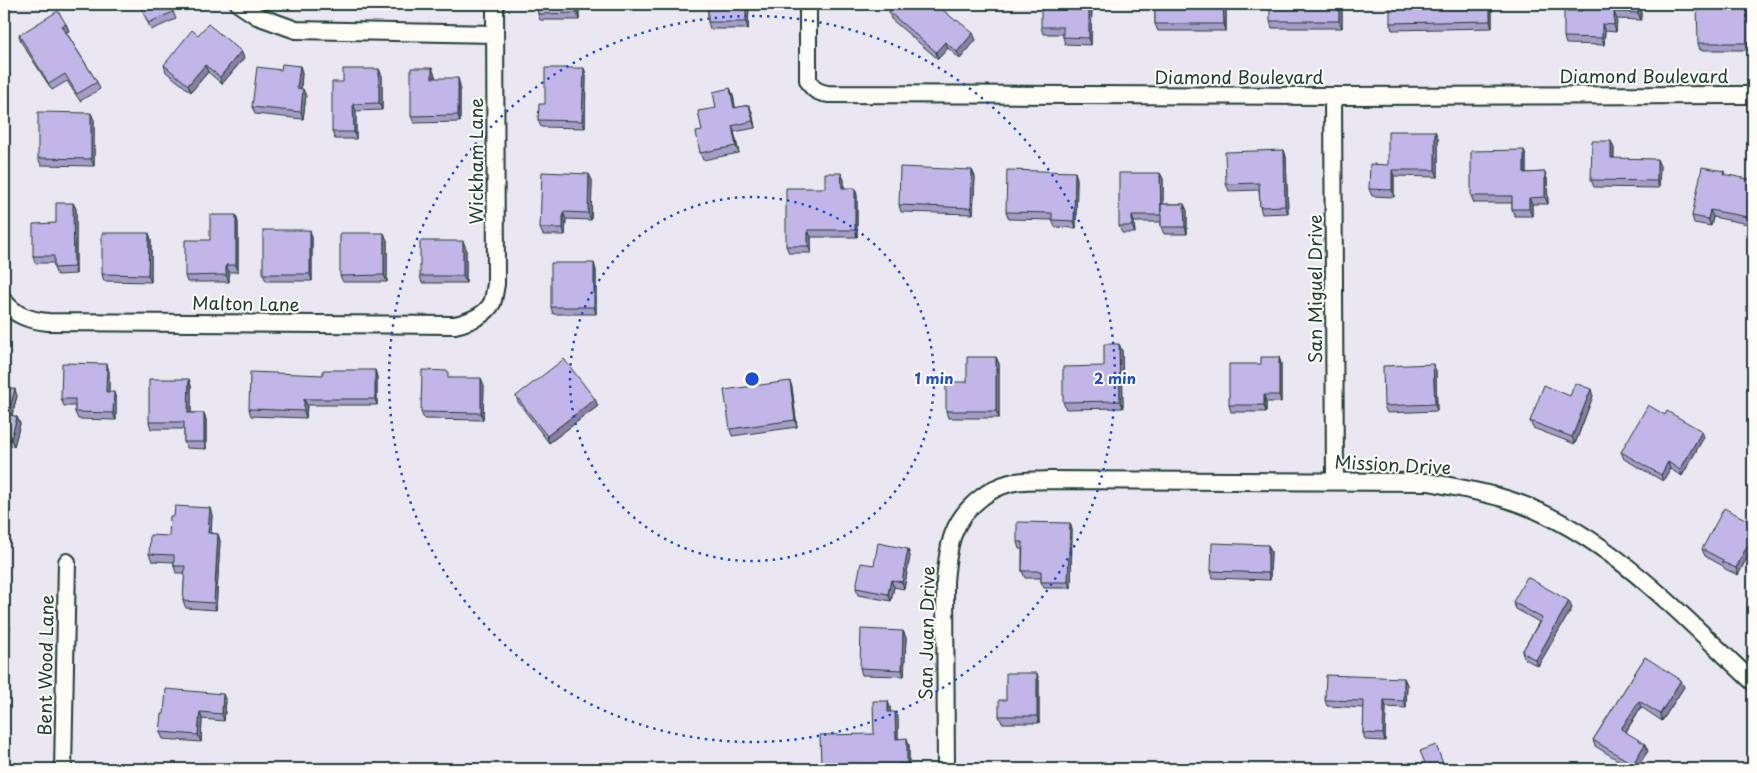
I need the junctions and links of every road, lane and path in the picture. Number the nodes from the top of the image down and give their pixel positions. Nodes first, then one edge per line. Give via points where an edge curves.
1 (239, 4) edge
2 (495, 4) edge
3 (808, 4) edge
4 (494, 34) junction
5 (1753, 95) edge
6 (1333, 96) junction
7 (7, 305) edge
8 (482, 314) joint
9 (1335, 480) junction
10 (973, 504) joint
11 (67, 562) dead end
12 (1753, 682) edge
13 (63, 769) edge
14 (946, 769) edge

1 - 4 street via 257,16 296,30
2 - 4 street, Wickham Lane
3 - 6 street, Diamond Boulevard via 808,80 817,92
4 - 8 street, Wickham Lane via 496,284 492,303
5 - 6 street, Diamond Boulevard
6 - 9 street, San Miguel Drive
7 - 8 street, Malton Lane via 29,319 68,322 455,325
9 - 10 street, Mission Drive via 1012,482 995,488
9 - 12 street, Mission Drive via 1429,482 1515,502 1552,518 1633,571
10 - 14 street, San Juan Drive via 961,516 947,555
11 - 13 street, Bent Wood Lane

